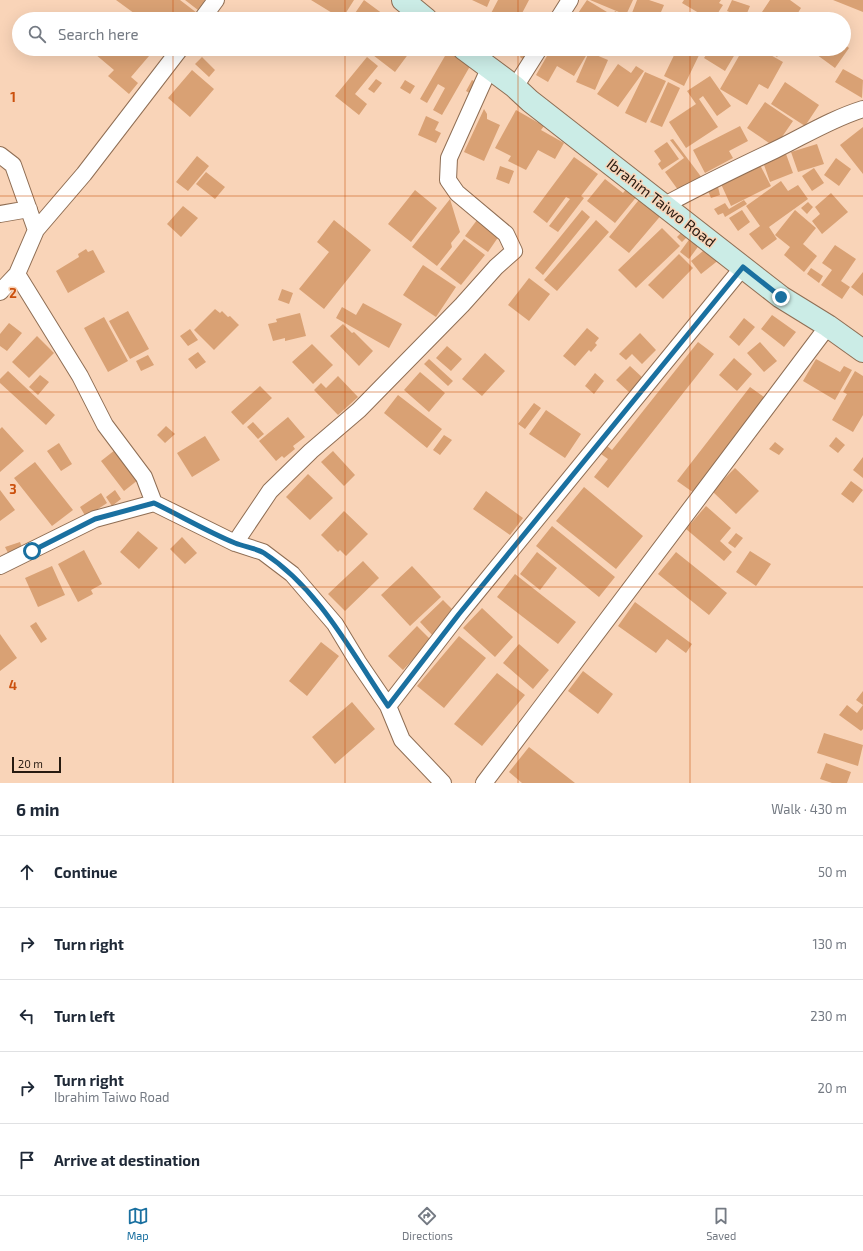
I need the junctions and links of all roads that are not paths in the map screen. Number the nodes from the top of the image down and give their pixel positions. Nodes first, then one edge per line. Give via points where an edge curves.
1 (216, 0) edge
2 (403, 0) edge
3 (570, 0) edge
4 (207, 12) edge
5 (418, 12) edge
6 (562, 12) edge
7 (175, 56) edge
8 (473, 56) edge
9 (535, 56) edge
10 (489, 69) junction
11 (515, 87) junction
12 (863, 109) edge
13 (0, 155) edge
14 (663, 206) junction
15 (28, 209) junction
16 (0, 214) edge
17 (36, 230) junction
18 (743, 267) junction
19 (17, 274) junction
20 (0, 292) edge
21 (828, 326) junction
22 (863, 351) edge
23 (154, 503) junction
24 (236, 544) junction
25 (0, 566) edge
26 (388, 706) junction
27 (443, 783) edge
28 (484, 783) edge

1 - 4 street
2 - 5 main road
3 - 6 street
7 - 17 street via 84,174
8 - 10 main road, Ibrahim Taiwo Road
9 - 11 street
10 - 11 main road, Ibrahim Taiwo Road
10 - 24 street via 449,158 448,180 457,193 506,234 514,251 359,410 270,491
11 - 14 main road, Ibrahim Taiwo Road
12 - 14 street via 812,130
13 - 15 street via 13,165
14 - 18 main road, Ibrahim Taiwo Road
15 - 16 street
15 - 17 street
17 - 19 street
18 - 21 main road, Ibrahim Taiwo Road via 781,297
18 - 26 street via 459,614
19 - 20 street
19 - 23 street via 80,376 105,425 144,477
21 - 22 main road, Ibrahim Taiwo Road
21 - 28 street
23 - 24 street
23 - 25 street via 95,519
24 - 26 street via 263,552 292,574 335,624
26 - 27 street via 402,740

